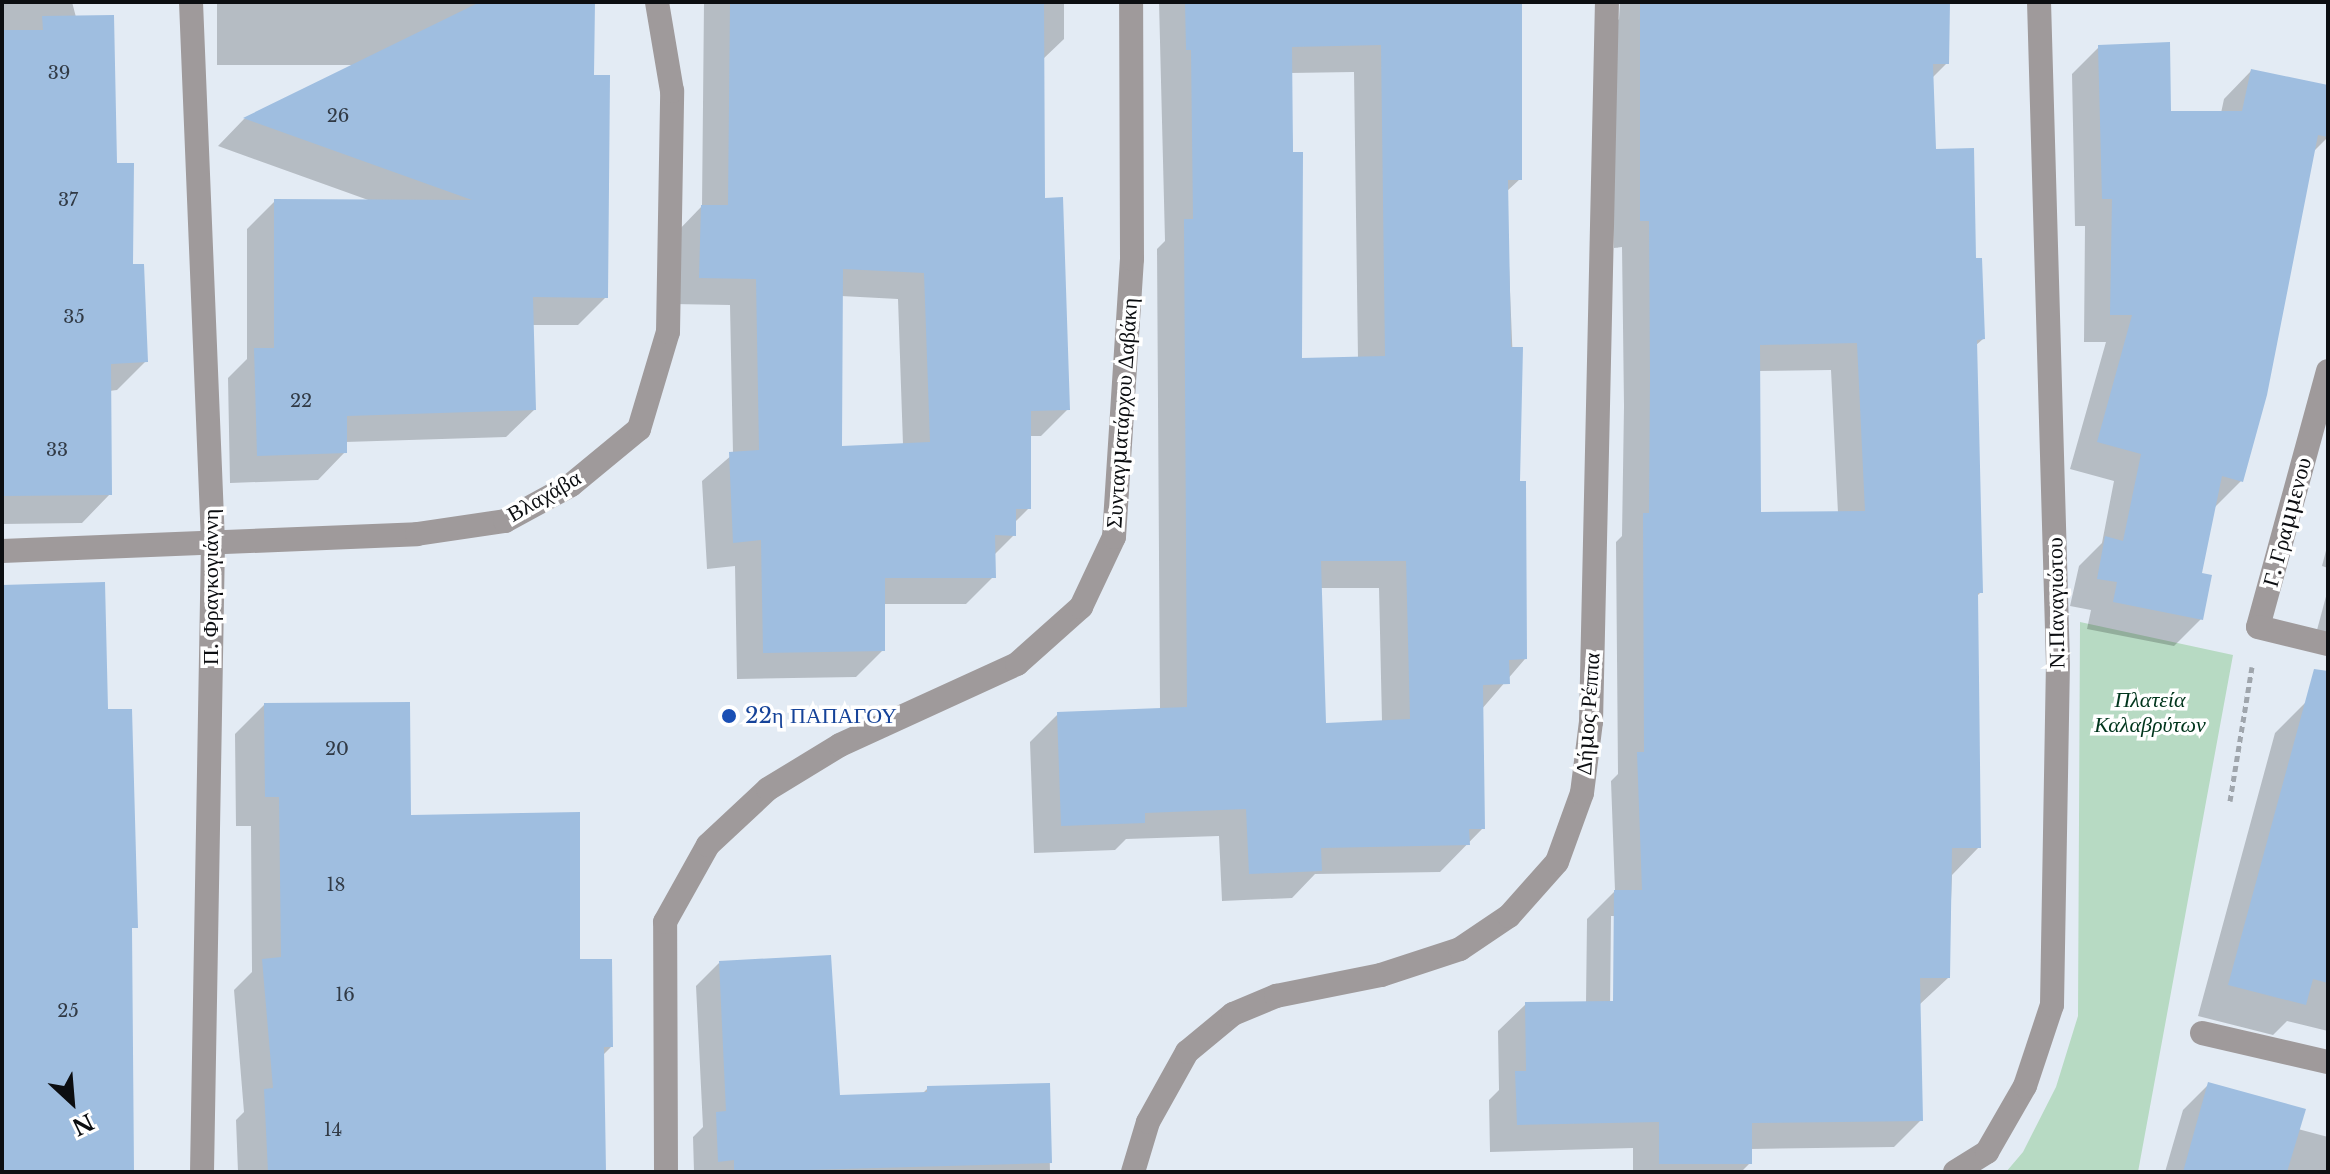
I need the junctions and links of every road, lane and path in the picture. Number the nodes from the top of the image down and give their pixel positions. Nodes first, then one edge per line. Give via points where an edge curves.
1 (191, 2) edge
2 (657, 2) edge
3 (1131, 2) edge
4 (1607, 2) edge
5 (2039, 2) edge
6 (2328, 371) edge
7 (213, 542) junction
8 (2, 551) edge
9 (2258, 627) junction
10 (2328, 644) edge
11 (2230, 801) dead end
12 (2202, 1033) dead end
13 (2328, 1062) edge
14 (202, 1172) edge
15 (666, 1172) edge
16 (1133, 1172) edge
17 (1955, 1172) edge

1 - 7 street, Π. Φραγκογιάννη
2 - 7 street, Βλαχάβα via 672,91 668,332 639,429 571,485 505,521 417,534
3 - 15 street, Συνταγματάρχου Δαβάκη via 1132,259 1114,537 1081,607 1017,664 840,745 768,789 708,845 665,922
4 - 16 street, Δήμος Ρέππα via 1591,722 1582,793 1557,862 1509,916 1460,949 1381,975 1276,996 1233,1014 1187,1052 1148,1122
5 - 17 street, Ν.Παναγιώτου via 2058,665 2052,1005 2025,1086 1995,1139 1987,1152
6 - 9 street, Γ. Γραμμενου
7 - 8 street, Βλαχάβα
7 - 14 street, Π. Φραγκογιάννη
9 - 10 street
9 - 11 path
12 - 13 street

